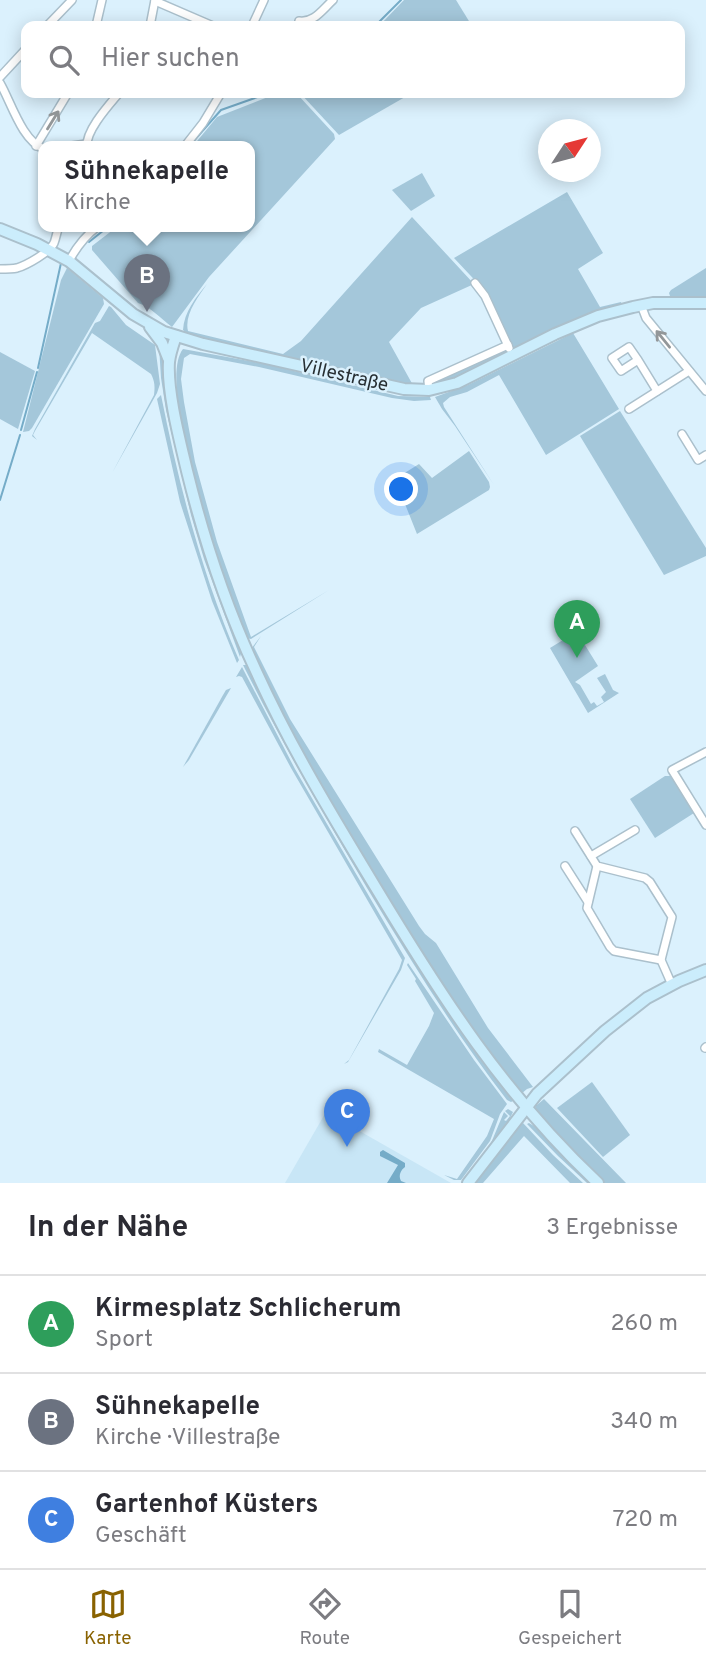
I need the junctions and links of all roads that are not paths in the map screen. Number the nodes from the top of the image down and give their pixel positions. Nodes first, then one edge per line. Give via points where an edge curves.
1 (72, 0) edge
2 (102, 0) edge
3 (264, 0) edge
4 (333, 0) edge
5 (155, 1) edge
6 (52, 21) edge
7 (97, 21) edge
8 (151, 21) edge
9 (201, 21) edge
10 (254, 21) edge
11 (310, 21) edge
12 (21, 54) edge
13 (0, 77) edge
14 (0, 83) edge
15 (65, 98) edge
16 (115, 98) edge
17 (218, 98) edge
18 (43, 141) edge
19 (88, 141) edge
20 (189, 141) edge
21 (38, 145) edge
22 (0, 229) edge
23 (57, 232) edge
24 (90, 232) edge
25 (49, 250) junction
26 (69, 261) junction
27 (0, 269) edge
28 (475, 284) dead end
29 (706, 303) edge
30 (642, 305) junction
31 (145, 323) junction
32 (176, 336) junction
33 (510, 350) junction
34 (638, 360) dead end
35 (169, 362) junction
36 (689, 371) junction
37 (657, 391) junction
38 (706, 391) edge
39 (629, 409) dead end
40 (682, 434) dead end
41 (706, 453) edge
42 (706, 752) edge
43 (706, 825) edge
44 (635, 830) dead end
45 (575, 831) dead end
46 (591, 856) junction
47 (565, 866) dead end
48 (597, 866) junction
49 (588, 902) junction
50 (661, 960) junction
51 (706, 970) edge
52 (672, 985) junction
53 (526, 1108) junction
54 (468, 1183) edge
55 (598, 1183) edge

1 - 6 street
2 - 7 street
3 - 10 street
4 - 11 street
5 - 8 street
5 - 9 street
12 - 13 street
14 - 21 street via 19,122
18 -> 15 street
16 - 19 street via 90,131
17 - 20 street
22 - 25 main road, Villestraße
23 - 25 street
24 - 26 street
25 - 26 main road, Villestraße
25 - 27 street via 20,267
26 - 31 main road, Villestraße
28 - 33 street
29 - 30 main road, Villestraße
30 - 33 main road, Villestraße via 610,312
36 -> 30 street via 646,317
31 - 32 main road, Villestraße
31 - 35 main road via 162,343
32 - 33 main road, Villestraße via 398,388 429,390 457,383
32 - 35 main road
34 - 37 street
35 - 53 main road via 176,418 198,515 225,597 263,686 316,786 407,938 468,1034
36 - 37 street
36 - 38 street
37 - 39 street
40 - 41 street via 698,460
42 - 43 street via 672,771
44 - 46 street
45 - 46 street
46 - 48 street
47 - 49 street
48 - 49 street
48 - 50 street via 650,882 672,918
49 - 50 street via 588,912 612,950
50 - 52 street
51 - 52 main road
52 - 53 main road via 620,1018
53 - 54 main road
53 - 55 main road

